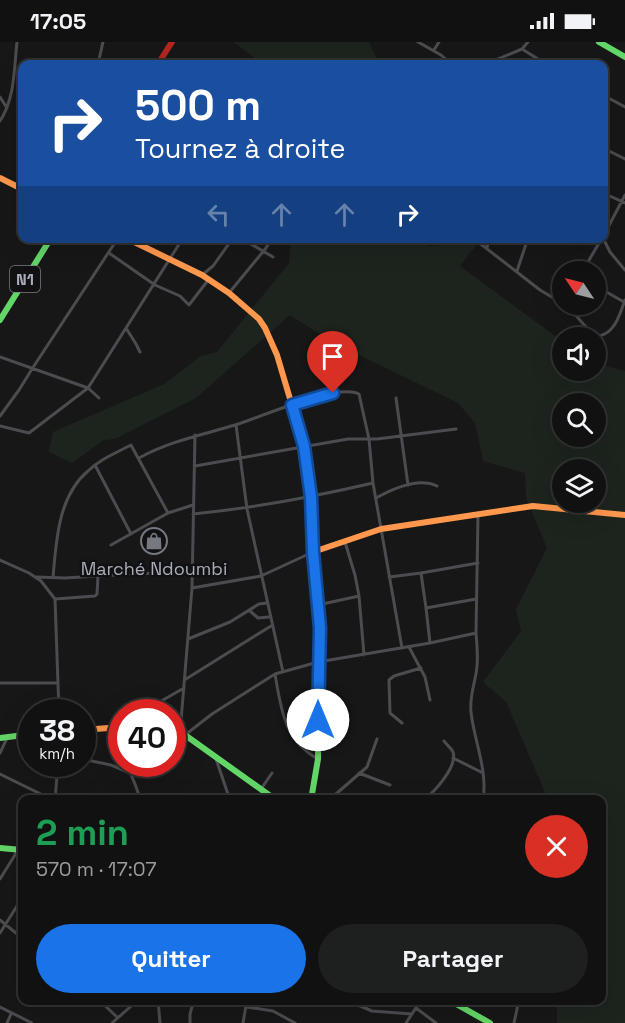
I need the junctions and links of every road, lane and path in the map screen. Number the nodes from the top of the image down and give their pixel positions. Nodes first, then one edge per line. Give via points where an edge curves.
1 (17, 42) edge
2 (103, 42) edge
3 (172, 42) edge
4 (418, 42) edge
5 (439, 42) edge
6 (528, 42) edge
7 (599, 42) edge
8 (522, 49) junction
9 (434, 50) junction
10 (625, 57) edge
11 (99, 60) edge
12 (161, 60) edge
13 (446, 60) edge
14 (496, 60) edge
15 (540, 60) edge
16 (0, 97) edge
17 (608, 98) edge
18 (625, 107) edge
19 (8, 109) junction
20 (0, 121) edge
21 (608, 150) edge
22 (625, 159) edge
23 (0, 178) edge
24 (18, 187) edge
25 (608, 195) edge
26 (625, 195) edge
27 (623, 202) edge
28 (608, 229) edge
29 (48, 243) edge
30 (115, 243) edge
31 (137, 243) edge
32 (180, 243) edge
33 (229, 243) edge
34 (249, 243) edge
35 (269, 243) edge
36 (480, 243) edge
37 (488, 243) edge
38 (528, 243) edge
39 (600, 243) edge
40 (606, 243) edge
41 (487, 248) junction
42 (263, 252) junction
43 (109, 253) junction
44 (273, 257) dead end
45 (171, 259) junction
46 (589, 261) edge
47 (625, 270) edge
48 (517, 271) junction
49 (202, 275) junction
50 (209, 279) junction
51 (155, 285) junction
52 (606, 292) edge
53 (229, 293) junction
54 (552, 297) edge
55 (624, 302) edge
56 (575, 315) edge
57 (0, 320) edge
58 (126, 328) junction
59 (140, 352) dead end
60 (0, 357) edge
61 (32, 369) junction
62 (88, 388) junction
63 (99, 398) dead end
64 (396, 398) dead end
65 (292, 405) junction
66 (0, 416) edge
67 (236, 425) junction
68 (0, 426) edge
69 (456, 429) dead end
70 (195, 435) junction
71 (401, 436) junction
72 (369, 439) junction
73 (304, 446) junction
74 (139, 458) junction
75 (241, 459) junction
76 (95, 465) junction
77 (195, 466) junction
78 (373, 483) junction
79 (408, 485) junction
80 (437, 486) dead end
81 (311, 497) junction
82 (376, 498) junction
83 (193, 505) junction
84 (248, 509) junction
85 (168, 513) junction
86 (193, 514) junction
87 (478, 514) junction
88 (625, 515) edge
89 (381, 529) junction
90 (131, 534) junction
91 (344, 540) junction
92 (111, 545) dead end
93 (313, 552) junction
94 (0, 560) edge
95 (478, 563) junction
96 (193, 571) junction
97 (421, 573) junction
98 (98, 576) junction
99 (261, 576) junction
100 (35, 577) junction
101 (389, 577) junction
102 (53, 578) junction
103 (192, 588) junction
104 (359, 596) junction
105 (55, 599) junction
106 (476, 599) junction
107 (267, 603) junction
108 (318, 605) junction
109 (426, 608) junction
110 (250, 611) junction
111 (270, 617) junction
112 (272, 625) junction
113 (476, 633) junction
114 (188, 639) junction
115 (430, 644) junction
116 (409, 647) junction
117 (402, 648) junction
118 (364, 655) junction
119 (318, 662) junction
120 (420, 668) junction
121 (283, 672) junction
122 (275, 674) junction
123 (186, 679) junction
124 (0, 683) edge
125 (58, 683) junction
126 (185, 687) junction
127 (59, 699) edge
128 (164, 699) edge
129 (184, 699) edge
130 (430, 700) dead end
131 (402, 723) dead end
132 (186, 732) edge
133 (186, 736) edge
134 (4, 738) edge
135 (377, 739) dead end
136 (444, 741) dead end
137 (0, 753) edge
138 (215, 756) junction
139 (453, 758) junction
140 (318, 759) junction
141 (482, 772) junction
142 (272, 773) dead end
143 (359, 773) junction
144 (0, 774) edge
145 (57, 777) edge
146 (132, 777) edge
147 (390, 785) dead end
148 (261, 789) junction
149 (44, 795) edge
150 (55, 795) edge
151 (138, 795) edge
152 (228, 795) edge
153 (269, 795) edge
154 (311, 795) edge
155 (335, 795) edge
156 (429, 795) edge
157 (484, 795) edge
158 (0, 848) edge
159 (18, 849) edge
160 (18, 853) edge
161 (0, 879) edge
162 (18, 905) edge
163 (0, 920) edge
164 (6, 925) junction
165 (0, 933) edge
166 (18, 935) edge
167 (104, 1005) edge
168 (132, 1005) edge
169 (158, 1005) edge
170 (193, 1005) edge
171 (358, 1005) edge
172 (418, 1005) edge
173 (458, 1005) edge
174 (518, 1005) edge
175 (0, 1007) edge
176 (248, 1007) joint
177 (416, 1008) junction
178 (11, 1014) junction
179 (412, 1014) junction
180 (117, 1017) junction
181 (7, 1023) edge
182 (32, 1023) edge
183 (112, 1023) edge
184 (160, 1023) edge
185 (190, 1023) edge
186 (243, 1023) edge
187 (295, 1023) edge
188 (406, 1023) edge
189 (436, 1023) edge
190 (490, 1023) edge
191 (514, 1023) edge

1 - 19 street
2 - 11 street
3 - 12 main road
4 - 9 street
5 - 9 street
6 - 8 street
7 - 10 main road
8 - 14 street
8 - 15 street
9 - 13 street
16 - 19 street
17 - 18 street
19 - 20 street
21 - 22 street
23 - 24 main road
25 - 27 street
26 - 27 street
27 - 28 street
29 - 57 main road, N1
30 - 43 street
31 - 45 main road
32 - 45 street
33 - 49 street
34 - 42 street
35 - 42 street
36 - 41 street
37 - 41 street
38 - 48 street
39 - 46 street
40 - 47 street
41 - 48 street
42 - 44 street
42 - 53 street
43 - 51 street
43 - 61 street
45 - 49 main road
45 - 51 street
48 - 54 street
49 - 50 main road
50 - 51 street via 189,306 176,293
50 - 53 main road
51 - 58 street
52 - 55 street
53 - 65 main road via 252,311 265,328
55 - 56 street via 614,325 598,336
58 - 59 street
58 - 62 street
60 - 61 street
61 - 62 street
61 - 66 street
62 - 63 street
62 - 68 street via 29,433
64 - 71 street
65 - 67 street
65 - 72 street via 333,393 356,392 361,397
65 - 73 main road
67 - 70 street
67 - 75 street
69 - 71 street
70 - 74 street
70 - 77 street
71 - 72 street
71 - 79 street
72 - 73 street
72 - 78 street
73 - 75 street
73 - 81 main road
74 - 76 street via 131,445
74 - 85 street
75 - 77 street
75 - 84 street
76 - 90 street
76 - 102 street via 76,482 64,511 55,545
77 - 83 street
78 - 81 street
78 - 82 street
79 - 80 street via 426,482
79 - 82 street
81 - 84 street
81 - 93 main road
82 - 89 street
83 - 85 street
83 - 86 street
84 - 86 street
84 - 99 street
85 - 90 street
86 - 96 street
87 - 88 main road via 542,506
87 - 89 main road
87 - 95 street
89 - 91 main road
89 - 101 street
90 - 92 street
91 - 93 main road
91 - 104 street
93 - 99 street
93 - 108 main road
94 - 100 street
95 - 97 street
95 - 106 street
96 - 98 street
96 - 103 street
97 - 101 street
97 - 109 street
98 - 102 street
98 - 105 street via 96,595
99 - 103 street
99 - 107 street
100 - 102 street
100 - 105 street
101 - 117 street
103 - 114 street
104 - 108 street
104 - 118 street
105 - 125 street
106 - 109 street
106 - 113 street
107 - 110 street
107 - 111 street
108 - 119 main road
109 - 115 street
110 - 111 street via 258,618
110 - 114 street
111 - 112 street
112 - 121 street
112 - 123 street
113 - 115 street
113 - 141 street via 477,667 471,712
114 - 123 street
115 - 116 street
116 - 117 street
116 - 120 street
117 - 118 street
118 - 119 street
119 - 121 street
119 - 140 main road
120 - 130 street
120 - 131 street via 389,680 390,713
121 - 122 street
122 - 132 street
122 - 140 street via 293,738 303,751
123 - 126 street
124 - 125 street
125 - 127 street
126 - 128 street
126 - 129 street
133 - 138 main road
134 - 137 street
135 - 143 street via 369,765
136 - 139 street
138 - 148 main road
138 - 152 street
139 - 141 street
139 - 156 street via 447,774
140 - 154 main road
141 - 157 street
142 - 148 street
143 - 147 street
143 - 155 street
144 - 149 street
145 - 150 street
146 - 151 street
148 - 153 main road
158 - 159 main road
160 - 161 street
162 - 164 street
163 - 164 street
164 - 165 street
164 - 166 street
167 - 180 street
168 - 180 street
169 - 184 street
170 - 185 street
171 - 179 street via 372,1011
172 - 177 street
173 - 190 main road
174 - 191 street
175 - 178 street
176 - 186 street
176 - 187 street via 273,1011
177 - 179 street
177 - 189 street
178 - 181 street
178 - 182 street
179 - 188 street
180 - 183 street

